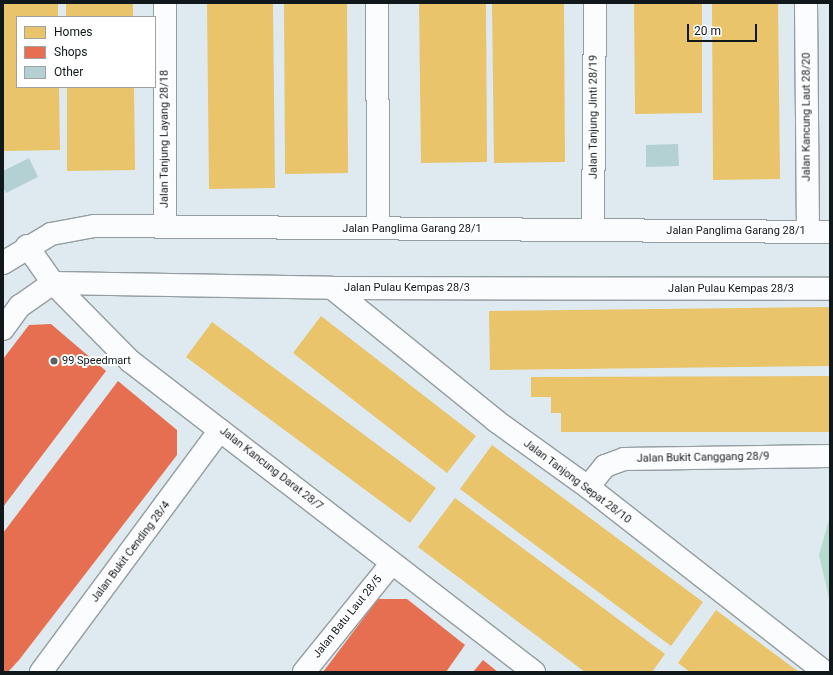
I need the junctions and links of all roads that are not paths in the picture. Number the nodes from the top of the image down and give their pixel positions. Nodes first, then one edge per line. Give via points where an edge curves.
1 (165, 3) edge
2 (377, 3) edge
3 (595, 3) edge
4 (806, 3) edge
5 (165, 227) junction
6 (378, 228) junction
7 (593, 230) junction
8 (808, 232) junction
9 (830, 232) edge
10 (27, 246) junction
11 (3, 263) edge
12 (53, 283) junction
13 (332, 288) junction
14 (830, 289) edge
15 (3, 329) edge
16 (220, 430) junction
17 (830, 456) edge
18 (588, 487) junction
19 (392, 563) junction
20 (41, 672) edge
21 (304, 672) edge
22 (534, 672) edge
23 (825, 672) edge

1 - 5 street, Jalan Tanjung Layang 28/18
2 - 6 street
3 - 7 street, Jalan Tanjung Jinti 28/19
4 - 8 street, Jalan Kancung Laut 28/20
5 - 6 street, Jalan Panglima Garang 28/1
5 - 10 street, Jalan Panglima Garang 28/1 via 72,228 51,234
6 - 7 street, Jalan Panglima Garang 28/1
7 - 8 street, Jalan Panglima Garang 28/1
8 - 9 street, Jalan Panglima Garang 28/1
10 - 11 street, Jalan Panglima Garang 28/1
10 - 12 street, Jalan Kancung Darat 28/7
12 - 13 street, Jalan Pulau Kempas 28/3
12 - 15 street via 20,306
12 - 16 street, Jalan Kancung Darat 28/7 via 130,362
13 - 14 street, Jalan Pulau Kempas 28/3
13 - 18 street, Jalan Tanjong Sepat 28/10 via 496,421
16 - 19 street, Jalan Kancung Darat 28/7
16 - 20 street, Jalan Bukit Cending 28/4
17 - 18 street, Jalan Bukit Canggang 28/9 via 624,458 605,466
18 - 23 street, Jalan Tanjong Sepat 28/10
19 - 21 street, Jalan Batu Laut 28/5
19 - 22 street, Jalan Kancung Darat 28/7

